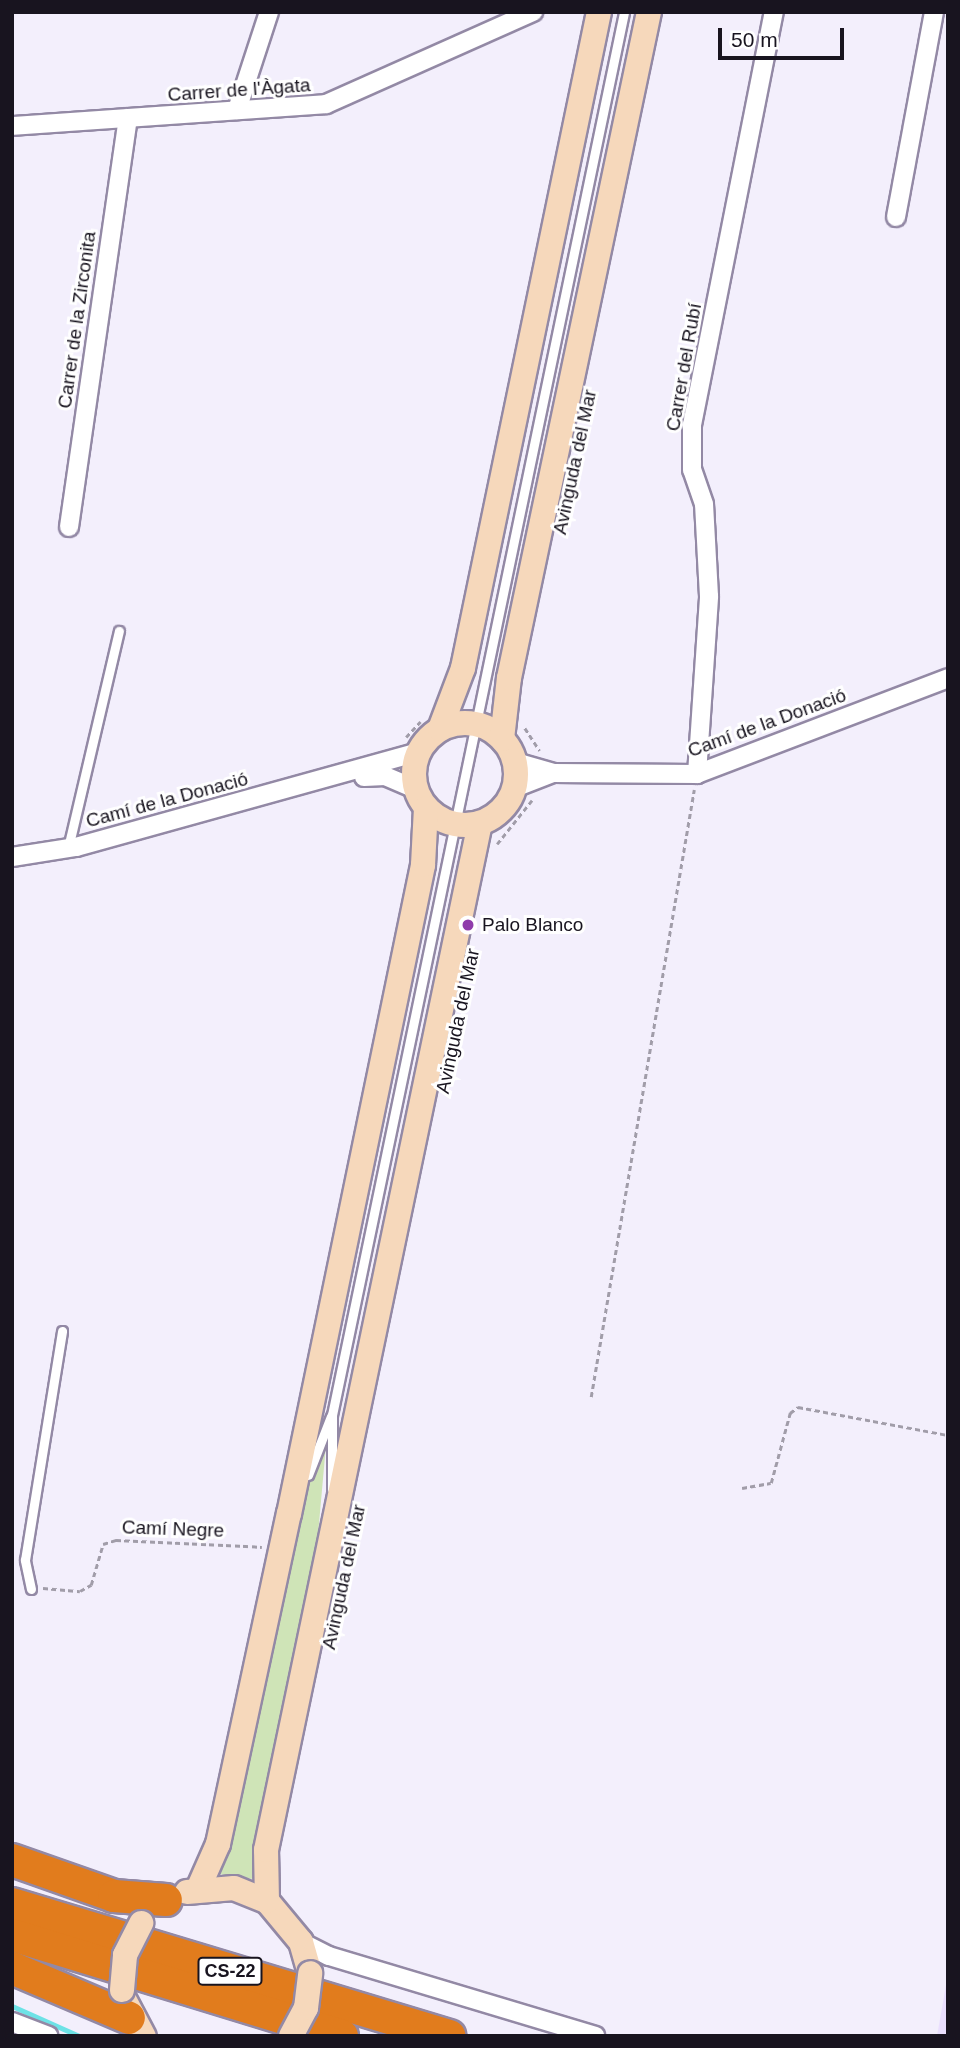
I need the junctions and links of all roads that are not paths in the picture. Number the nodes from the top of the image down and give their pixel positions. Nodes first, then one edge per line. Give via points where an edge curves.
1 (269, 12) edge
2 (533, 12) edge
3 (599, 12) edge
4 (624, 12) edge
5 (649, 12) edge
6 (774, 12) edge
7 (934, 12) edge
8 (237, 110) junction
9 (128, 118) junction
10 (12, 127) edge
11 (896, 217) dead end
12 (69, 527) dead end
13 (119, 631) dead end
14 (948, 678) edge
15 (476, 723) junction
16 (440, 729) junction
17 (502, 739) junction
18 (418, 752) junction
19 (514, 762) junction
20 (553, 773) junction
21 (697, 774) junction
22 (332, 777) junction
23 (514, 788) junction
24 (421, 798) junction
25 (480, 823) junction
26 (455, 824) junction
27 (68, 848) junction
28 (13, 860) edge
29 (62, 1331) dead end
30 (332, 1415) junction
31 (289, 1514) junction
32 (334, 1522) junction
33 (31, 1589) road end
34 (12, 1860) edge
35 (199, 1888) junction
36 (166, 1900) junction
37 (267, 1901) junction
38 (12, 1904) edge
39 (12, 1935) edge
40 (301, 1942) junction
41 (12, 1968) edge
42 (132, 2015) edge
43 (12, 2022) edge
44 (48, 2036) edge
45 (291, 2036) edge
46 (342, 2036) edge
47 (449, 2036) edge
48 (595, 2036) edge

1 - 8 street
2 - 8 street, Carrer de l'Àgata via 326,104
3 - 16 main road via 463,668
4 - 15 lane, Avinguda del Mar
5 - 17 main road, Avinguda del Mar via 509,678
6 - 21 street, Carrer del Rubí via 692,425 692,470 704,504 709,596
7 - 11 street
8 - 9 street, Carrer de l'Àgata
9 - 10 street, Carrer de l'Àgata
9 - 12 street, Carrer de la Zirconita
13 - 27 lane
14 - 21 street, Camí de la Donació
15 - 16 main road
15 - 17 main road
15 - 26 lane, Avinguda del Mar
16 - 18 main road
17 - 19 main road
18 - 22 street, Camí de la Donació
18 - 24 main road, Avinguda del Mar
19 - 20 street, Camí de la Donació
19 - 23 main road
20 - 21 street, Camí de la Donació
20 - 23 street, Camí de la Donació
22 - 24 street, Camí de la Donació via 385,776
22 - 27 street, Camí de la Donació
23 - 25 main road via 502,810
24 - 26 main road
24 - 31 main road, Avinguda del Mar via 423,865
25 - 26 main road
25 - 32 main road, Avinguda del Mar
26 - 30 lane, Avinguda del Mar
27 - 28 street, Camí de la Donació
29 - 33 lane via 25,1560
30 - 31 lane, Avinguda del Mar
30 - 32 lane, Avinguda del Mar
31 - 35 main road, Avinguda del Mar via 218,1844
32 - 37 main road, Avinguda del Mar via 266,1850
34 - 36 highway via 114,1896
35 - 36 main road
35 - 37 main road via 234,1888
36 - 42 main road, bridge via 141,1923 125,1955
37 - 40 main road
38 - 47 highway, CS-22
39 - 46 highway, CS-22
40 - 45 main road, bridge via 310,1973 306,2008
40 - 48 street via 329,1956
41 - 42 highway
43 - 44 street

